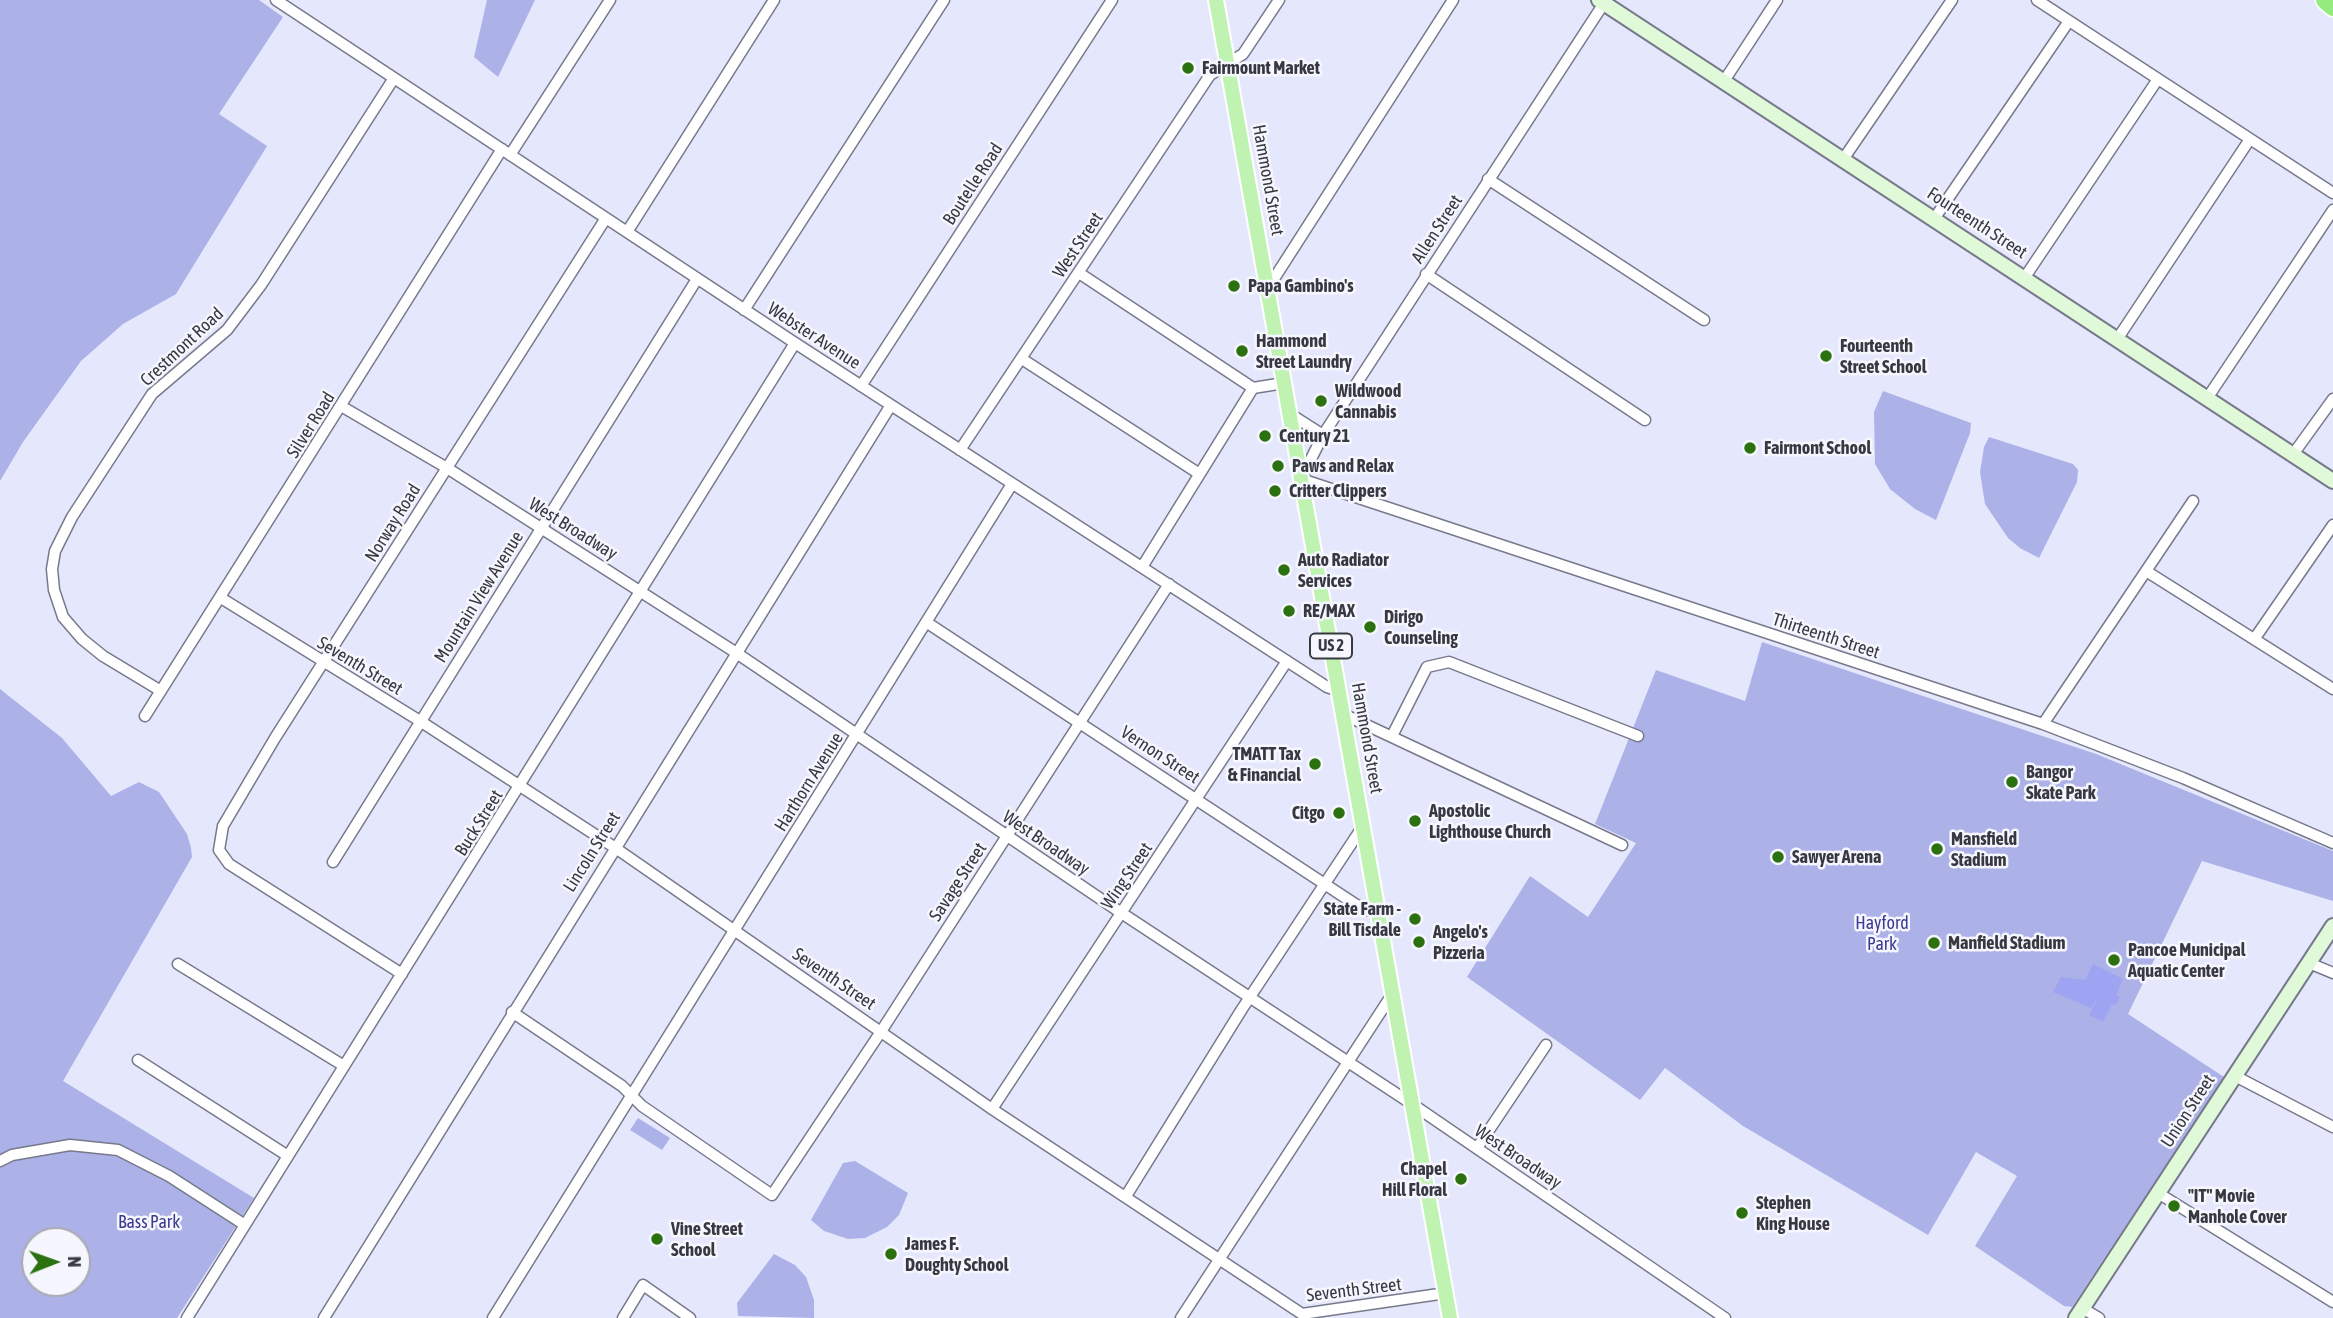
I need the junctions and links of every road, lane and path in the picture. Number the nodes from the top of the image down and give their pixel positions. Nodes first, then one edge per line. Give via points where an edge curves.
1 (276, 0) edge
2 (610, 0) edge
3 (774, 0) edge
4 (943, 0) edge
5 (1112, 0) edge
6 (1216, 0) edge
7 (1279, 0) edge
8 (1453, 0) edge
9 (1777, 0) edge
10 (1952, 0) edge
11 (2037, 0) edge
12 (2325, 0) edge
13 (1603, 1) edge
14 (2333, 7) edge
15 (2069, 21) junction
16 (1228, 63) junction
17 (394, 78) junction
18 (2158, 79) junction
19 (1724, 81) junction
20 (2250, 139) junction
21 (506, 152) junction
22 (1844, 158) junction
23 (1488, 179) junction
24 (2333, 193) edge
25 (2333, 210) edge
26 (606, 218) junction
27 (1934, 219) junction
28 (627, 232) junction
29 (1079, 273) junction
30 (1426, 274) junction
31 (2025, 277) junction
32 (697, 279) junction
33 (1268, 288) junction
34 (744, 310) junction
35 (1704, 320) dead end
36 (2118, 338) junction
37 (795, 343) junction
38 (1022, 359) junction
39 (1284, 383) junction
40 (861, 386) junction
41 (1253, 388) junction
42 (2208, 397) junction
43 (2333, 399) edge
44 (891, 405) junction
45 (341, 406) junction
46 (1290, 414) junction
47 (1645, 420) dead end
48 (1322, 435) junction
49 (960, 450) junction
50 (2294, 453) junction
51 (447, 468) junction
52 (1198, 473) junction
53 (1301, 479) junction
54 (2333, 481) edge
55 (1012, 484) junction
56 (2193, 501) dead end
57 (2333, 525) edge
58 (541, 528) junction
59 (1142, 567) junction
60 (2146, 571) junction
61 (1168, 584) junction
62 (641, 591) junction
63 (220, 598) junction
64 (926, 622) junction
65 (2255, 638) junction
66 (735, 652) junction
67 (1287, 661) junction
68 (323, 664) junction
69 (2333, 689) edge
70 (161, 691) junction
71 (1339, 691) junction
72 (1343, 714) junction
73 (145, 716) dead end
74 (421, 721) junction
75 (1080, 723) junction
76 (2043, 724) junction
77 (857, 734) junction
78 (1392, 736) junction
79 (1638, 736) dead end
80 (520, 786) junction
81 (1198, 798) junction
82 (1363, 826) junction
83 (1006, 835) junction
84 (2333, 842) edge
85 (1622, 845) dead end
86 (614, 847) junction
87 (333, 862) dead end
88 (1325, 883) junction
89 (1377, 908) junction
90 (1120, 912) junction
91 (2333, 926) edge
92 (735, 930) junction
93 (2309, 963) junction
94 (178, 964) dead end
95 (2333, 973) edge
96 (402, 974) junction
97 (1393, 993) junction
98 (1250, 998) junction
99 (512, 1012) junction
100 (882, 1030) junction
101 (1546, 1045) dead end
102 (138, 1060) dead end
103 (1348, 1062) junction
104 (344, 1066) junction
105 (2235, 1076) junction
106 (632, 1096) junction
107 (1412, 1104) junction
108 (992, 1109) junction
109 (2333, 1127) edge
110 (1477, 1148) junction
111 (288, 1156) junction
112 (0, 1161) edge
113 (2158, 1193) junction
114 (1126, 1196) junction
115 (245, 1225) junction
116 (1220, 1260) junction
117 (1446, 1293) junction
118 (2333, 1302) edge
119 (2079, 1313) edge
120 (1302, 1316) edge
121 (1721, 1317) edge
122 (187, 1318) edge
123 (324, 1318) edge
124 (493, 1318) edge
125 (623, 1318) edge
126 (691, 1318) edge
127 (1181, 1318) edge
128 (1450, 1318) edge
129 (2099, 1318) edge

1 - 17 street, Webster Avenue
2 - 21 street, Silver Road
3 - 28 street
4 - 34 street
5 - 40 street, Boutelle Road
6 - 16 main road, Hammond Street / US 2
7 - 16 street, West Street via 1246,51
8 - 33 street
9 - 19 street
10 - 22 street
11 - 15 street
12 - 14 highway
13 - 19 street, Fourteenth Street
13 - 23 street, Allen Street
15 - 18 street
15 - 27 street
16 - 29 street, West Street via 1210,75
16 - 33 main road, Hammond Street / US 2
17 - 21 street, Webster Avenue
17 - 70 street, Crestmont Road via 228,330 152,394 55,551 54,590 63,617 103,656
18 - 20 street
18 - 31 street
19 - 22 street, Fourteenth Street
20 - 24 street
20 - 36 street
21 - 26 street, Webster Avenue
21 - 45 street, Silver Road
22 - 27 street, Fourteenth Street
23 - 30 street, Allen Street
23 - 35 street
25 - 42 street
26 - 28 street, Webster Avenue
26 - 51 street, Norway Road
27 - 31 street, Fourteenth Street
28 - 32 street, Webster Avenue
29 - 38 street, West Street
29 - 41 street
30 - 47 street
30 - 48 street, Allen Street
31 - 36 street, Fourteenth Street
32 - 34 street, Webster Avenue
32 - 58 street, Mountain View Avenue
33 - 39 main road, Hammond Street / US 2
34 - 37 street, Webster Avenue
36 - 42 street, Fourteenth Street
37 - 40 street, Webster Avenue
37 - 62 street, Buck Street
38 - 49 street, West Street
38 - 52 street
39 - 41 street
39 - 46 main road, Hammond Street / US 2
40 - 44 street, Webster Avenue
41 - 52 street
42 - 50 street, Fourteenth Street
43 - 50 street
44 - 49 street, Webster Avenue
44 - 66 street, Lincoln Street
45 - 51 street, West Broadway
45 - 63 street, Silver Road
46 - 48 street
46 - 53 main road, Hammond Street / US 2
48 - 53 street, Allen Street
49 - 55 street, Webster Avenue
50 - 54 street, Fourteenth Street
51 - 58 street, West Broadway
51 - 68 street, Norway Road
52 - 59 street
53 - 71 main road, Hammond Street / US 2
53 - 76 street, Thirteenth Street
55 - 59 street, Webster Avenue
55 - 64 street, Harthorn Avenue
56 - 60 street
57 - 65 street
58 - 62 street, West Broadway
58 - 74 street, Mountain View Avenue
59 - 61 street, Webster Avenue
60 - 65 street
60 - 76 street
61 - 67 street, Webster Avenue
61 - 75 street, Savage Street
62 - 66 street, West Broadway
62 - 80 street, Buck Street
63 - 68 street, Seventh Street
63 - 70 street, Silver Road
64 - 75 street, Vernon Street
64 - 77 street, Harthorn Avenue
65 - 69 street
66 - 77 street, West Broadway
66 - 86 street, Lincoln Street
67 - 71 street, Webster Avenue
67 - 81 street, Wing Street
68 - 74 street, Seventh Street
68 - 96 street, Norway Road via 223,826 219,850 229,864
70 - 73 street, Silver Road
71 - 72 main road, Hammond Street / US 2
72 - 78 street
72 - 82 main road, Hammond Street / US 2
74 - 80 street, Seventh Street
74 - 87 street, Mountain View Avenue
75 - 81 street, Vernon Street
75 - 83 street, Savage Street
76 - 84 street, Thirteenth Street
77 - 83 street, West Broadway
77 - 92 street, Harthorn Avenue
78 - 79 street via 1427,667 1449,662
78 - 85 street
80 - 86 street, Seventh Street
80 - 96 street, Buck Street
81 - 88 street, Vernon Street
81 - 90 street, Wing Street
82 - 88 street
82 - 89 main road, Hammond Street / US 2
83 - 90 street, West Broadway
83 - 100 street, Savage Street
86 - 92 street, Seventh Street
86 - 99 street, Lincoln Street
88 - 89 street, Vernon Street via 1366,910
88 - 98 street
89 - 97 main road, Hammond Street / US 2
90 - 98 street, West Broadway
90 - 108 street, Wing Street
91 - 93 street, Union Street
92 - 100 street, Seventh Street
92 - 106 street, Harthorn Avenue
93 - 95 street
93 - 105 street, Union Street
94 - 104 street
96 - 104 street, Buck Street
97 - 103 street
97 - 107 main road, Hammond Street / US 2
98 - 103 street, West Broadway
98 - 114 street
99 - 106 street
99 - 123 street, Lincoln Street
100 - 106 street, Savage Street via 772,1195
100 - 108 street, Seventh Street
101 - 110 street
102 - 111 street
103 - 107 street, West Broadway
103 - 116 street
104 - 111 street, Buck Street
105 - 109 street
105 - 113 street, Union Street
106 - 124 street, Harthorn Avenue
107 - 110 street, West Broadway
107 - 117 main road, Hammond Street / US 2
108 - 114 street, Seventh Street
110 - 121 street, West Broadway
111 - 115 street, Buck Street
112 - 115 street via 70,1145 118,1150
113 - 118 street
113 - 119 street, Union Street
114 - 116 street, Seventh Street
115 - 122 street, Buck Street
116 - 120 street, Seventh Street
116 - 127 street
117 - 120 street, Seventh Street
117 - 128 main road, Hammond Street / US 2
119 - 129 street
125 - 126 street via 643,1285

